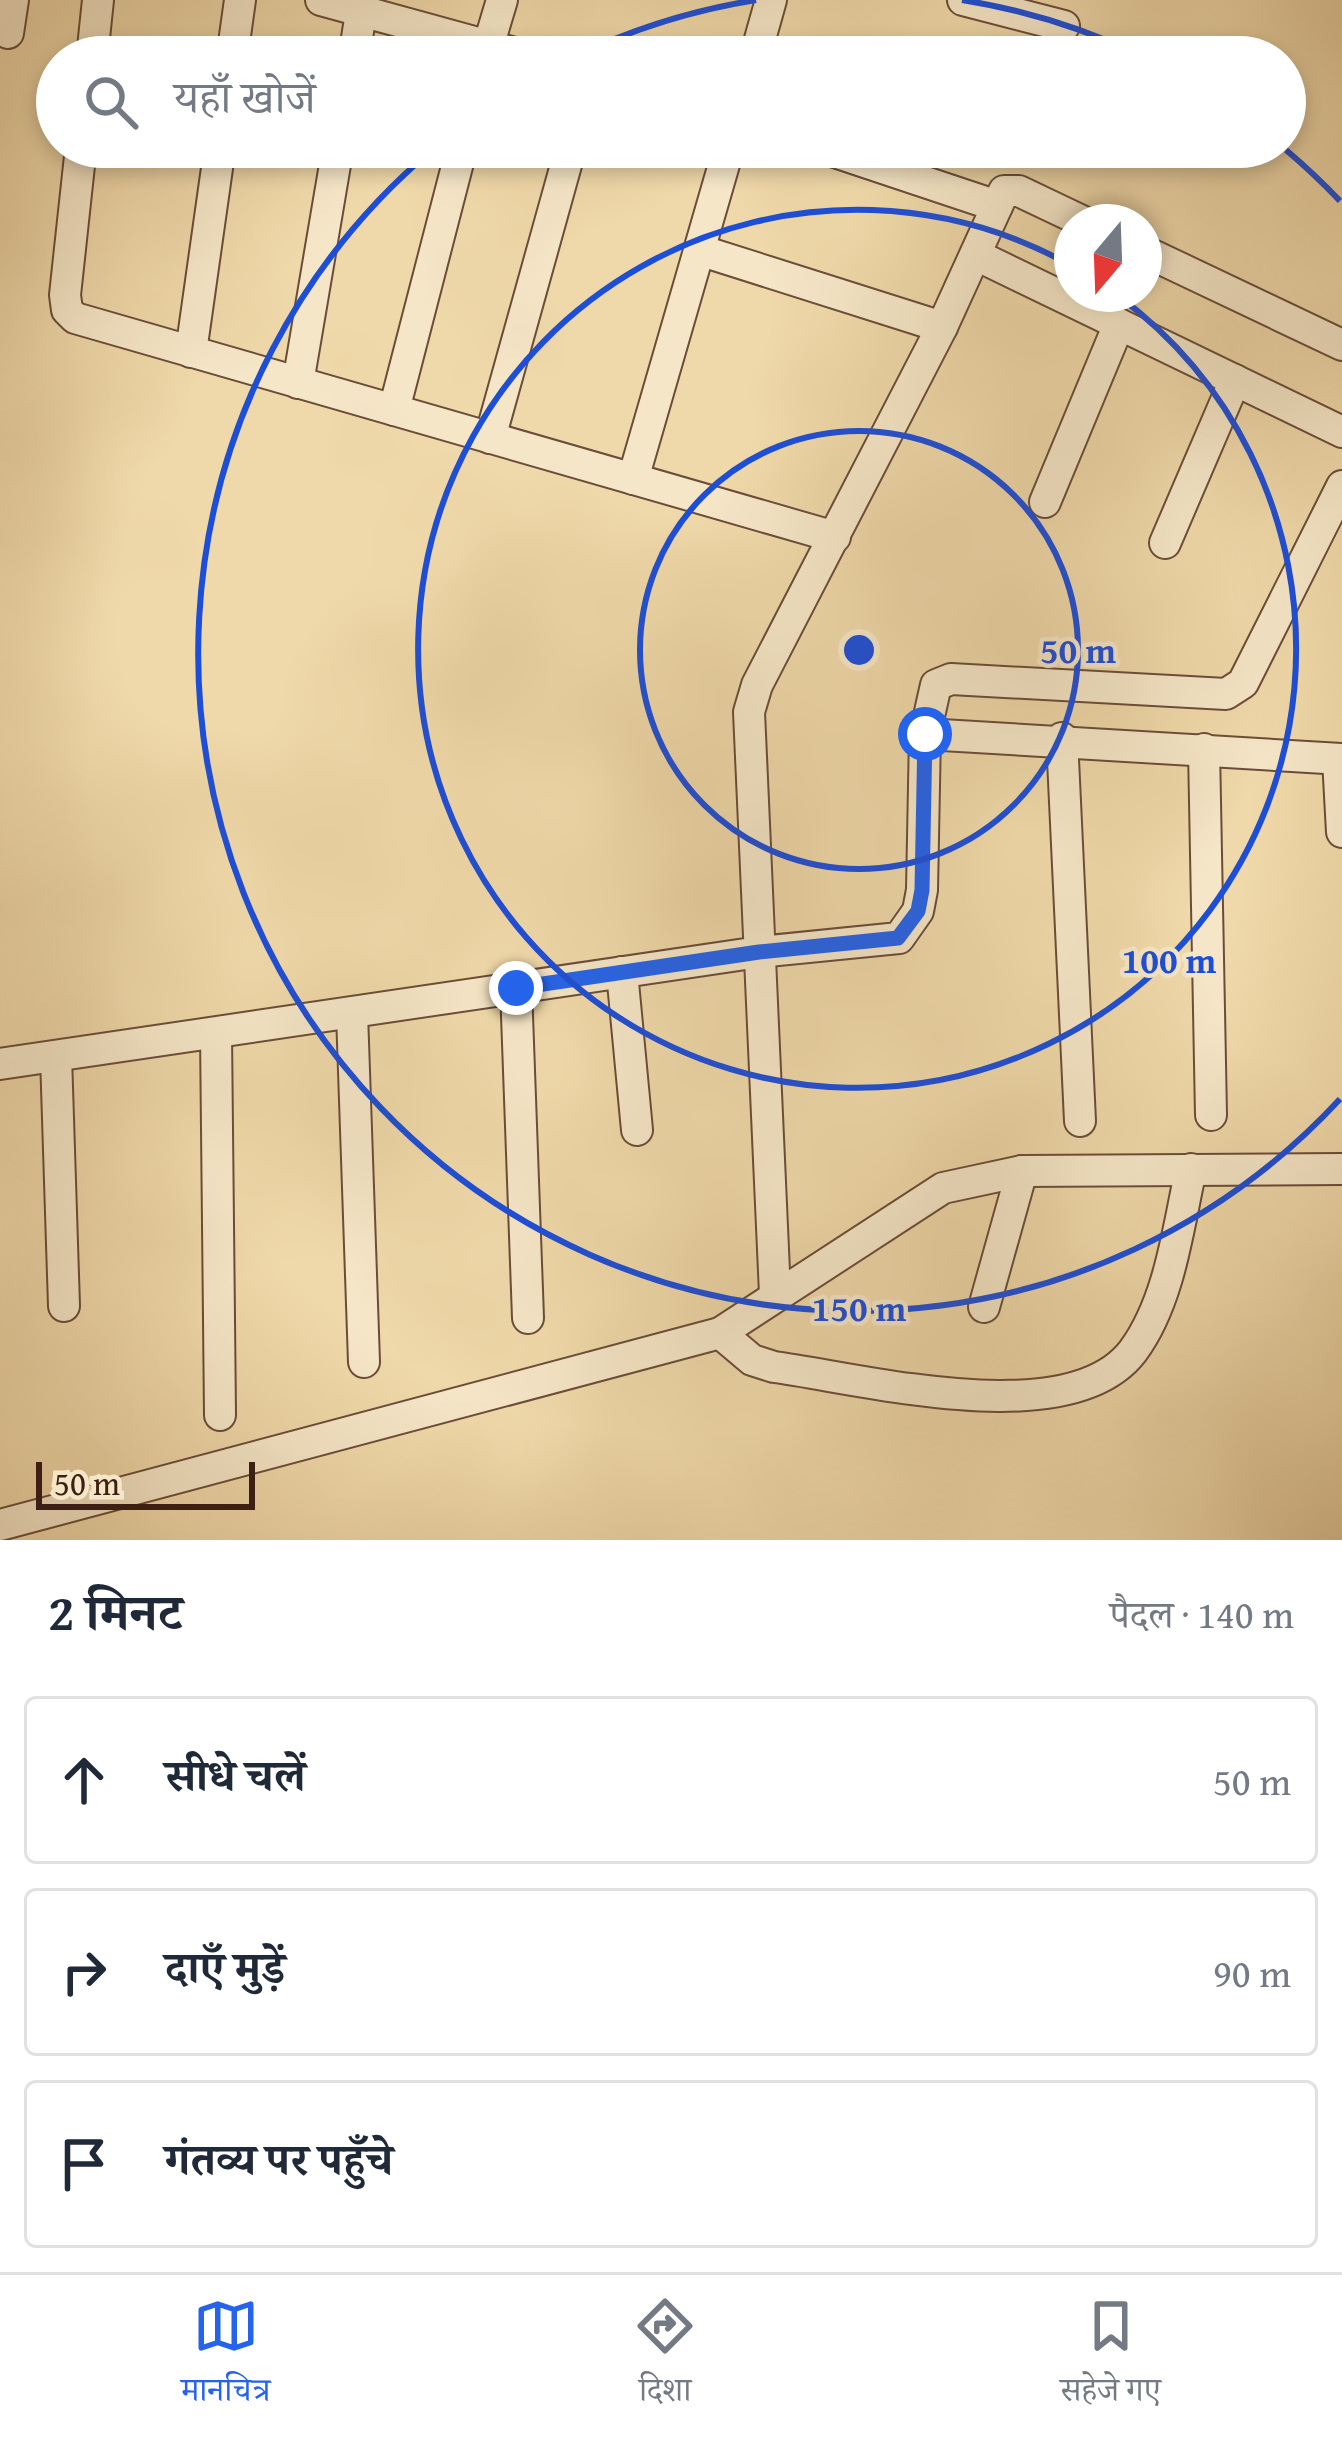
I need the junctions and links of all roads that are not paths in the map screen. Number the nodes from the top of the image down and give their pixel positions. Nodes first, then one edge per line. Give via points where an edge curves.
1 (13, 0) edge
2 (98, 0) edge
3 (240, 0) edge
4 (321, 0) edge
5 (502, 0) edge
6 (771, 0) edge
7 (971, 1) edge
8 (362, 5) edge
9 (1064, 26) dead end
10 (8, 33) dead end
11 (94, 36) edge
12 (235, 36) edge
13 (357, 36) edge
14 (446, 36) edge
15 (491, 36) edge
16 (761, 36) edge
17 (79, 168) edge
18 (217, 168) edge
19 (334, 168) edge
20 (457, 168) edge
21 (565, 168) edge
22 (723, 168) edge
23 (883, 168) edge
24 (997, 206) junction
25 (1054, 208) edge
26 (699, 250) junction
27 (976, 255) junction
28 (1162, 260) edge
29 (1119, 324) junction
30 (942, 326) junction
31 (1342, 345) edge
32 (191, 352) junction
33 (1235, 380) junction
34 (298, 383) junction
35 (394, 410) junction
36 (1342, 432) edge
37 (490, 438) junction
38 (633, 479) junction
39 (1342, 486) edge
40 (1045, 502) dead end
41 (835, 537) junction
42 (1165, 543) dead end
43 (925, 734) junction
44 (1063, 739) junction
45 (1204, 749) junction
46 (1340, 759) edge
47 (1342, 832) edge
48 (759, 952) junction
49 (622, 972) junction
50 (516, 988) junction
51 (352, 1012) junction
52 (216, 1033) junction
53 (56, 1056) junction
54 (0, 1064) edge
55 (1211, 1115) dead end
56 (1080, 1121) dead end
57 (637, 1130) dead end
58 (1191, 1169) junction
59 (1342, 1169) edge
60 (1022, 1171) junction
61 (775, 1294) junction
62 (64, 1306) dead end
63 (984, 1307) dead end
64 (528, 1318) dead end
65 (720, 1333) junction
66 (364, 1362) dead end
67 (220, 1415) dead end
68 (0, 1525) edge

1 - 10 street
2 - 11 street
3 - 12 street
4 - 8 street
5 - 15 street
6 - 16 street
7 - 9 street
8 - 13 street
8 - 14 street
17 - 32 street via 67,310
18 - 32 street
19 - 34 street
20 - 35 street
21 - 37 street
22 - 26 street
23 - 24 street
24 - 25 street via 1014,189
24 - 27 street
26 - 30 street
26 - 38 street
27 - 29 street
27 - 30 street
28 - 31 street
29 - 33 street
29 - 40 street
30 - 41 street
32 - 34 street
33 - 36 street
33 - 42 street
34 - 35 street
35 - 37 street
37 - 38 street
38 - 41 street
39 - 43 street via 1243,683 1226,694 951,679 936,685
41 - 48 street via 749,712
43 - 44 street
43 - 48 street via 922,890 909,929 898,938
44 - 45 street
44 - 56 street
45 - 46 street
45 - 55 street
46 - 47 street
48 - 49 street
48 - 61 street
49 - 50 street
49 - 57 street
50 - 51 street
50 - 64 street
51 - 52 street
51 - 66 street
52 - 53 street
52 - 67 street
53 - 54 street
53 - 62 street
58 - 59 street
58 - 60 street
58 - 65 street via 1170,1265 1135,1349 1112,1373 1078,1388 1015,1400 774,1367
60 - 61 street via 943,1188
60 - 63 street
61 - 65 street
65 - 68 street

